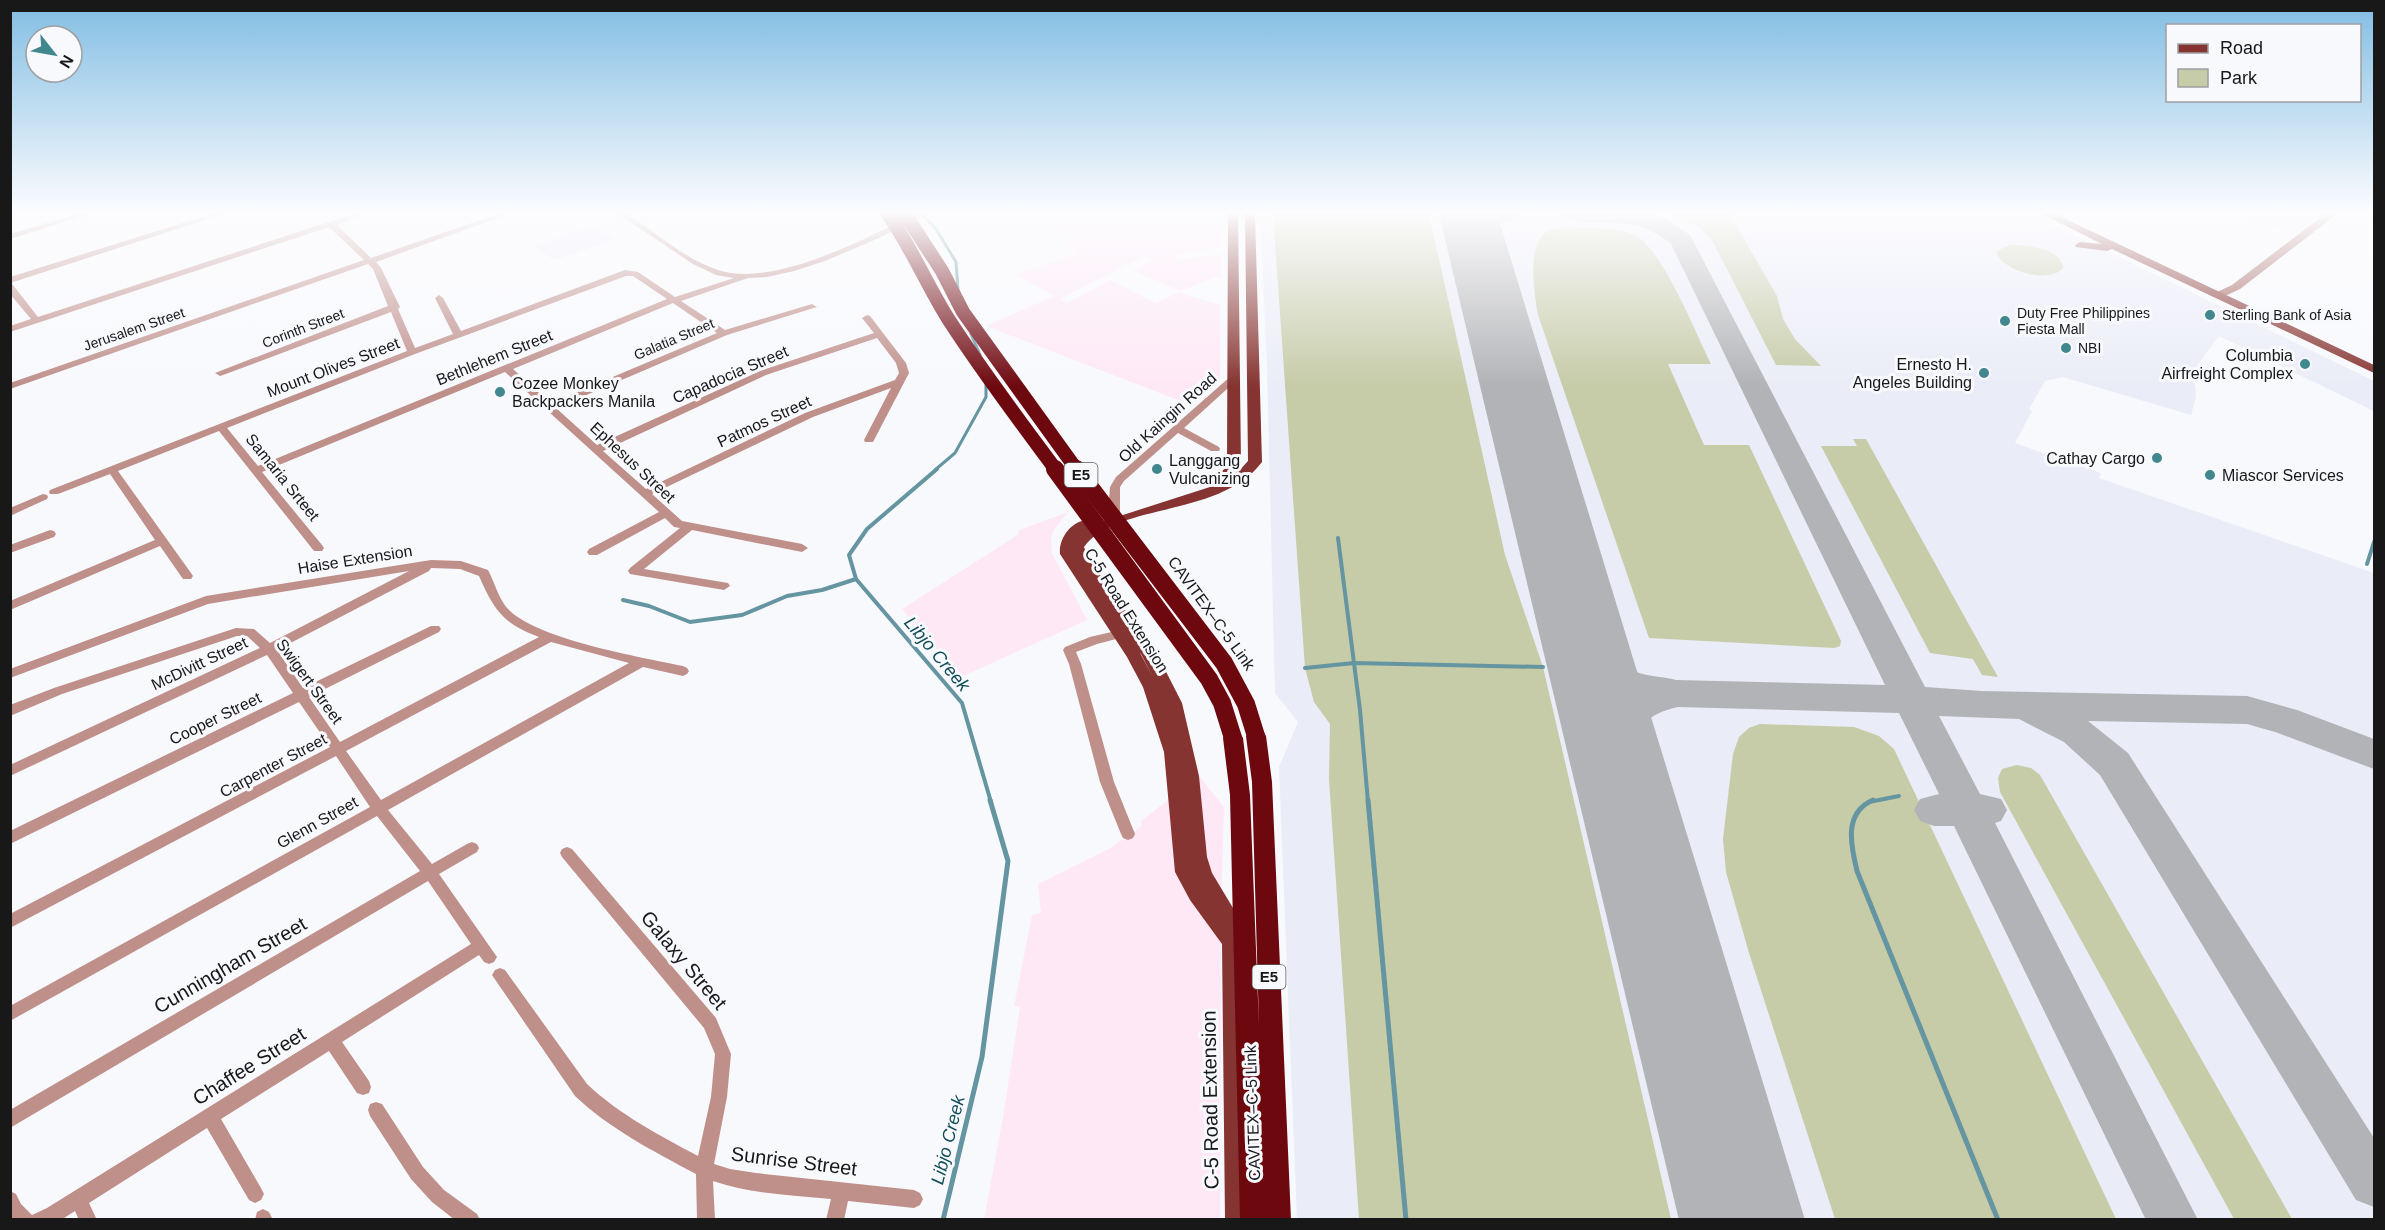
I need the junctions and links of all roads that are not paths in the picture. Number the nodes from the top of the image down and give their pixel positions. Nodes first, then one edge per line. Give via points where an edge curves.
1 (37, 271) edge
2 (185, 271) edge
3 (338, 271) edge
4 (379, 271) edge
5 (717, 271) edge
6 (778, 271) edge
7 (923, 271) edge
8 (942, 271) edge
9 (1233, 271) edge
10 (1251, 271) edge
11 (2172, 271) edge
12 (2178, 271) edge
13 (2253, 271) edge
14 (745, 277) junction
15 (10, 280) edge
16 (10, 287) edge
17 (2224, 293) junction
18 (439, 298) dead end
19 (674, 300) junction
20 (395, 307) junction
21 (812, 307) dead end
22 (867, 318) dead end
23 (36, 320) junction
24 (10, 329) edge
25 (724, 333) junction
26 (878, 335) junction
27 (459, 336) junction
28 (412, 352) junction
29 (2374, 359) edge
30 (506, 368) junction
31 (2374, 369) edge
32 (220, 373) dead end
33 (1234, 378) junction
34 (899, 382) junction
35 (10, 386) edge
36 (550, 407) junction
37 (221, 427) junction
38 (1178, 429) junction
39 (869, 440) dead end
40 (597, 449) junction
41 (1215, 449) dead end
42 (112, 470) junction
43 (257, 470) junction
44 (644, 494) junction
45 (10, 513) edge
46 (666, 513) junction
47 (1114, 513) junction
48 (688, 527) junction
49 (50, 534) dead end
50 (162, 541) junction
51 (318, 548) dead end
52 (802, 548) dead end
53 (10, 549) edge
54 (593, 552) dead end
55 (431, 564) junction
56 (187, 576) dead end
57 (724, 586) dead end
58 (10, 606) edge
59 (435, 628) dead end
60 (1120, 634) junction
61 (550, 637) junction
62 (269, 649) junction
63 (642, 662) junction
64 (683, 671) dead end
65 (10, 674) edge
66 (299, 694) junction
67 (10, 711) edge
68 (1244, 737) junction
69 (338, 749) junction
70 (10, 771) edge
71 (379, 808) junction
72 (1128, 834) dead end
73 (10, 838) edge
74 (472, 848) dead end
75 (567, 853) dead end
76 (430, 873) junction
77 (10, 922) edge
78 (1231, 944) junction
79 (485, 951) joint
80 (500, 975) dead end
81 (10, 1014) edge
82 (331, 1040) junction
83 (363, 1087) dead end
84 (376, 1110) dead end
85 (210, 1116) junction
86 (10, 1120) edge
87 (704, 1169) junction
88 (842, 1191) junction
89 (255, 1194) dead end
90 (79, 1199) junction
91 (914, 1199) dead end
92 (10, 1200) edge
93 (25, 1220) edge
94 (39, 1220) edge
95 (88, 1220) edge
96 (471, 1220) edge
97 (706, 1220) edge
98 (835, 1220) edge
99 (1236, 1220) edge
100 (1253, 1220) edge
101 (1278, 1220) edge

1 - 15 street
2 - 23 street
3 - 35 street, Jerusalem Street
4 - 20 street
5 - 14 street
6 - 14 street
7 - 68 highway, CAVITEX–C-5 Link / E5, bridge via 985,374 1209,679
8 - 68 highway, CAVITEX–C-5 Link / E5, bridge via 963,312 1002,369 1224,663 1246,704
9 - 33 main road, C-5 Road Extension
10 - 78 main road, C-5 Road Extension via 1255,462 1246,473 1226,485 1110,524 1083,537 1077,548 1152,658 1174,703 1191,776 1198,857 1224,908
11 - 17 main road
12 - 17 main road
13 - 17 street
14 - 19 street, Bethlehem Street
16 - 23 street
17 - 29 main road
17 - 31 main road
18 - 27 street
19 - 25 street
19 - 27 street, Mount Olives Street via 635,274 625,273
19 - 30 street, Bethlehem Street
20 - 28 street
20 - 32 street, Corinth Street
21 - 25 street, Galatia Street
22 - 26 street
23 - 24 street
25 - 36 street, Galatia Street
26 - 34 street via 902,363 904,373
26 - 40 street, Capadocia Street via 763,372
27 - 28 street, Mount Olives Street
28 - 37 street, Mount Olives Street
30 - 36 street, Ephesus Street
30 - 43 street, Bethlehem Street
33 - 38 street, Old Kaingin Road
33 - 47 main road, C-5 Road Extension via 1233,470 1194,490
34 - 39 street
34 - 44 street, Patmos Street via 809,415
36 - 40 street, Ephesus Street
37 - 42 street, Mount Olives Street
37 - 43 street, Samaria Srteet
38 - 41 street
38 - 47 street, Old Kaingin Road via 1120,479 1115,487
40 - 44 street, Ephesus Street
42 - 45 street, Mount Olives Street
42 - 50 street
43 - 51 street, Samaria Srteet
44 - 46 street, Ephesus Street
46 - 48 street, Ephesus Street
46 - 54 street
47 - 60 main road, C-5 Road Extension via 1078,529 1065,549 1073,568
48 - 52 street
48 - 57 street via 634,571
49 - 53 street
50 - 56 street
50 - 58 street
55 - 61 street, Haise Extension via 461,565 484,573 505,613
55 - 62 street, McDivitt Street
55 - 65 street, Haise Extension via 206,600
59 - 66 street, Cooper Street
60 - 72 street via 1069,650 1107,782
60 - 78 main road, C-5 Road Extension via 1148,681 1165,727 1177,784 1184,872
61 - 63 street, Haise Extension
61 - 69 street, Carpenter Street
62 - 66 street, Swigert Street
62 - 67 street, Swigert Street via 250,632 236,632 58,691
62 - 70 street, McDivitt Street
63 - 64 street, Haise Extension
63 - 71 street, Glenn Street
66 - 69 street, Swigert Street
66 - 73 street, Cooper Street
68 - 100 highway, CAVITEX–C-5 Link / E5 via 1240,795
68 - 101 highway, CAVITEX–C-5 Link / E5 via 1262,782
69 - 71 street, Swigert Street
69 - 77 street, Carpenter Street
71 - 76 street, Swigert Street
71 - 81 street, Glenn Street
74 - 76 street, Cunningham Street
75 - 87 street, Galaxy Street via 710,1023 719,1041 722,1073
76 - 79 street, Swigert Street
76 - 86 street, Cunningham Street
78 - 99 main road, C-5 Road Extension
79 - 82 street, Chaffee Street
80 - 87 street, Sunrise Street via 581,1090 613,1117
82 - 83 street
82 - 85 street, Chaffee Street
84 - 96 street via 417,1173 438,1196
85 - 89 street
85 - 90 street, Chaffee Street
87 - 88 street, Sunrise Street via 730,1178
87 - 97 street, Galaxy Street
88 - 91 street, Sunrise Street
88 - 98 street
90 - 94 street, Chaffee Street
90 - 95 street
92 - 93 street

